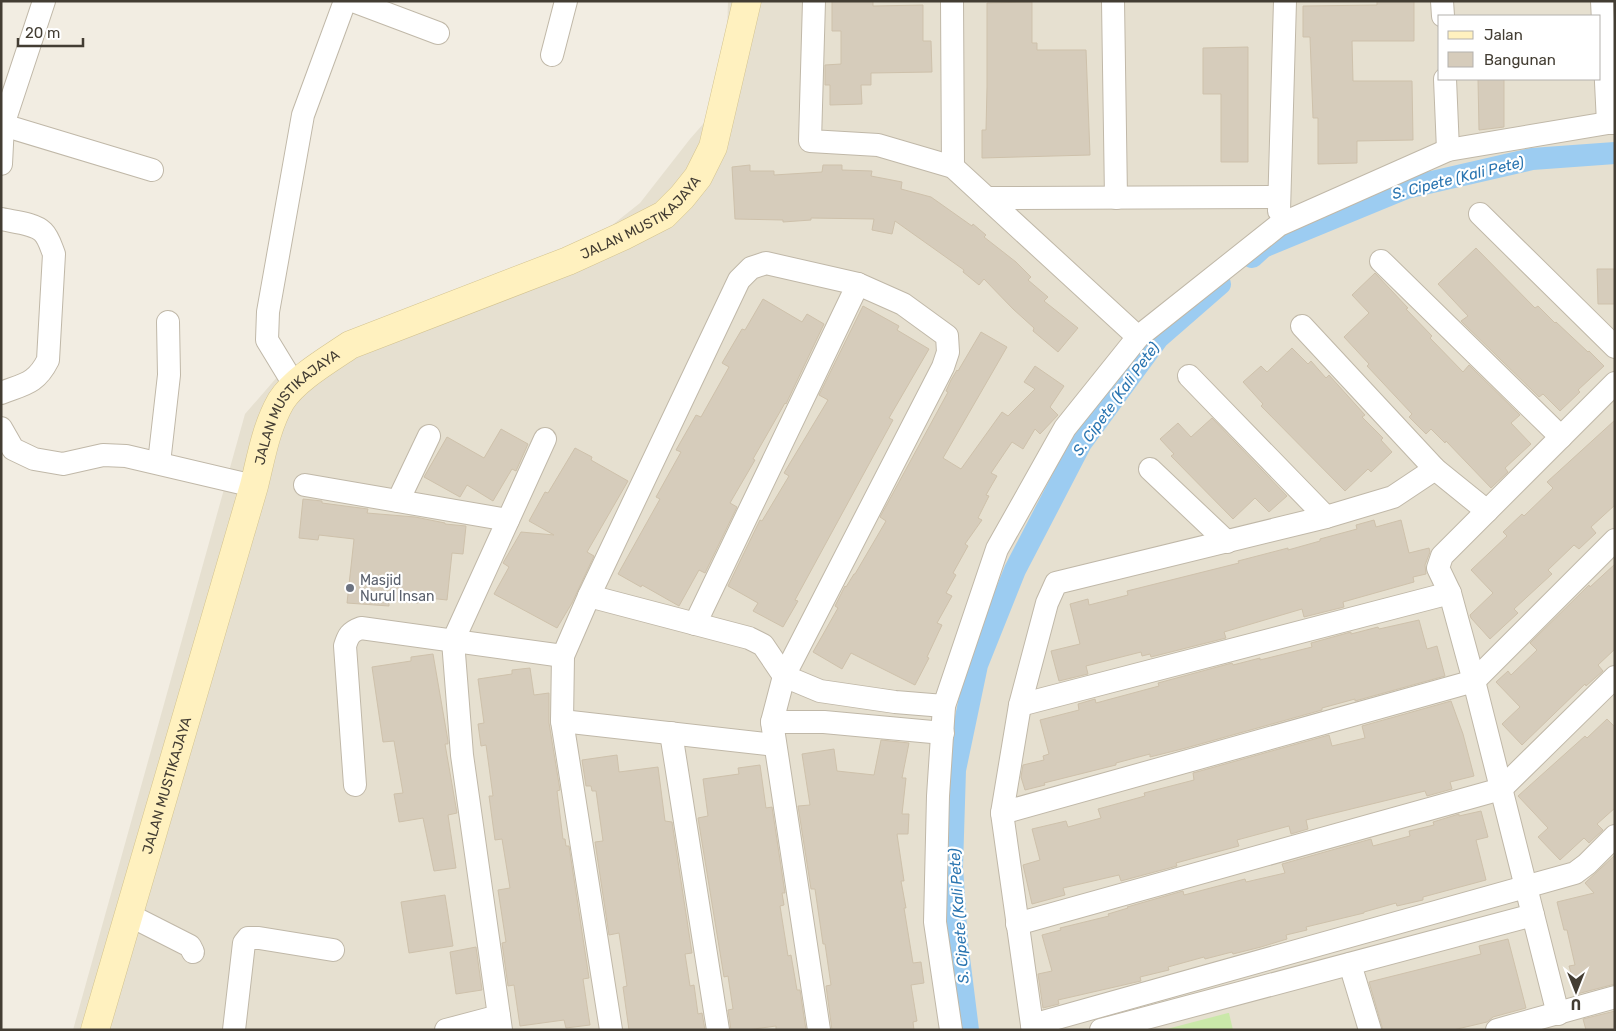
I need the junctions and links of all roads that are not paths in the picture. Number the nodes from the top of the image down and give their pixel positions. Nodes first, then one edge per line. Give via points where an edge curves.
1 (44, 1) edge
2 (345, 1) edge
3 (353, 1) edge
4 (566, 1) edge
5 (747, 1) edge
6 (814, 1) edge
7 (952, 1) edge
8 (1113, 1) edge
9 (1285, 1) edge
10 (1442, 1) edge
11 (1602, 1) edge
12 (1443, 15) edge
13 (438, 33) dead end
14 (552, 55) dead end
15 (1445, 80) edge
16 (1611, 123) edge
17 (3, 125) junction
18 (1448, 150) junction
19 (1, 164) edge
20 (953, 167) junction
21 (152, 170) dead end
22 (1279, 197) junction
23 (987, 198) junction
24 (1116, 198) junction
25 (1480, 214) dead end
26 (1, 219) edge
27 (1279, 225) junction
28 (1381, 261) dead end
29 (858, 284) junction
30 (168, 322) dead end
31 (1302, 326) dead end
32 (1138, 337) junction
33 (1615, 347) edge
34 (1189, 376) dead end
35 (1615, 383) edge
36 (294, 386) junction
37 (1, 393) edge
38 (1, 428) edge
39 (429, 436) dead end
40 (1561, 437) junction
41 (545, 439) dead end
42 (159, 463) junction
43 (1150, 469) dead end
44 (1435, 469) junction
45 (304, 485) dead end
46 (254, 486) junction
47 (398, 501) junction
48 (1487, 511) junction
49 (1326, 517) junction
50 (508, 520) junction
51 (1615, 540) edge
52 (1227, 542) junction
53 (1450, 593) junction
54 (589, 596) junction
55 (695, 624) junction
56 (452, 641) junction
57 (563, 656) junction
58 (784, 676) junction
59 (1615, 677) edge
60 (1474, 682) junction
61 (1020, 705) junction
62 (944, 706) junction
63 (562, 721) junction
64 (772, 722) junction
65 (671, 733) junction
66 (943, 733) junction
67 (775, 744) junction
68 (355, 785) dead end
69 (1501, 789) junction
70 (1002, 813) junction
71 (1615, 836) edge
72 (1526, 888) junction
73 (129, 915) junction
74 (1533, 915) junction
75 (1018, 924) junction
76 (333, 950) dead end
77 (194, 952) dead end
78 (1350, 964) junction
79 (1615, 997) edge
80 (1558, 1014) junction
81 (500, 1023) edge
82 (1033, 1027) edge
83 (95, 1030) edge
84 (234, 1030) edge
85 (446, 1030) edge
86 (611, 1030) edge
87 (718, 1030) edge
88 (819, 1030) edge
89 (951, 1030) edge
90 (1101, 1030) edge
91 (1370, 1030) edge
92 (1497, 1030) edge

1 - 17 street
2 - 36 street via 303,115 268,312 267,340
3 - 13 street
4 - 14 street
5 - 36 main road, JALAN MUSTIKAJAYA via 713,147 698,177 664,215 568,261 350,345
6 - 20 street via 810,141 878,145
7 - 20 street
8 - 24 street
9 - 22 street
10 - 12 street
11 - 16 street
15 - 18 street
16 - 18 street
17 - 19 street
17 - 21 street
18 - 27 street
20 - 23 street
22 - 24 street
22 - 27 street
23 - 24 street
23 - 32 street
25 - 33 street
26 - 37 street via 43,232 54,254 48,360 41,373 29,383
27 - 32 street
28 - 40 street
29 - 54 street via 766,263 751,268 740,280
29 - 55 street
29 - 58 street via 903,304 946,336 948,352
30 - 42 street via 169,375
31 - 44 street
32 - 62 street via 1066,428 997,549
34 - 49 street
35 - 40 street
36 - 46 main road, JALAN MUSTIKAJAYA via 273,417
38 - 42 street via 12,450 34,460 63,464 111,455
39 - 47 street
40 - 48 street
41 - 50 street
42 - 46 street
43 - 52 street
44 - 48 street
44 - 49 street via 1393,498
45 - 47 street
46 - 73 main road, JALAN MUSTIKAJAYA
47 - 50 street
48 - 53 street via 1442,556 1438,568
49 - 52 street
50 - 56 street
51 - 60 street
52 - 61 street via 1056,583 1047,603
53 - 60 street
53 - 61 street
54 - 55 street
54 - 57 street
55 - 58 street via 749,638 763,645
56 - 57 street
56 - 68 street via 361,628 348,636 345,646
56 - 81 street via 462,754
57 - 63 street
58 - 62 street via 820,691
58 - 64 street
59 - 69 street
60 - 69 street
60 - 70 street
61 - 70 street
62 - 66 street
63 - 65 street
63 - 86 street
64 - 66 street via 824,722
64 - 67 street
65 - 67 street
65 - 87 street
66 - 89 street via 935,922
67 - 88 street
69 - 72 street
69 - 75 street
70 - 75 street
71 - 72 street via 1575,873
72 - 74 street
72 - 82 street
73 - 77 street via 190,946
73 - 83 main road, JALAN MUSTIKAJAYA
74 - 78 street
74 - 80 street
75 - 82 street
76 - 84 street via 248,938 244,942
78 - 90 street
78 - 91 street
79 - 80 street
80 - 92 street
81 - 85 street

